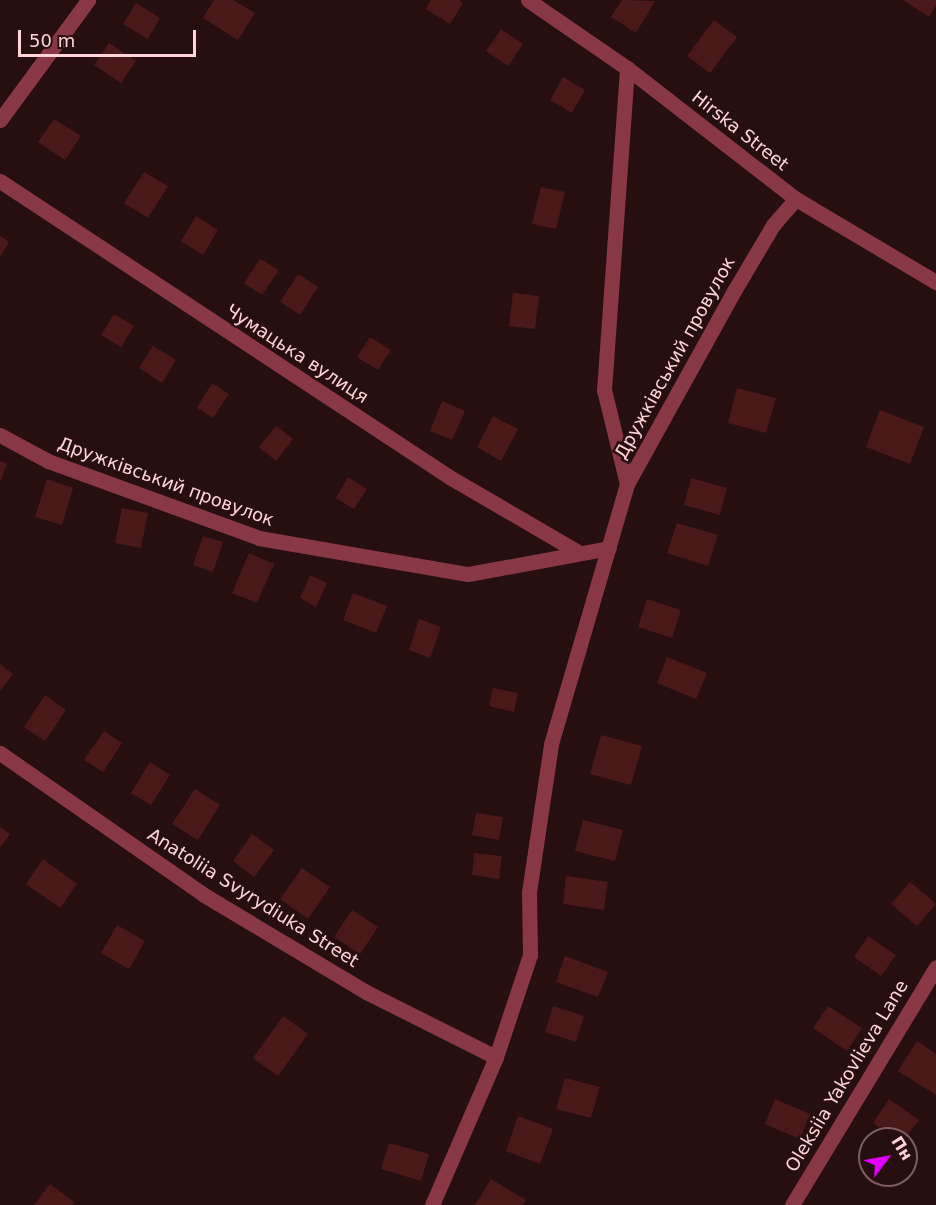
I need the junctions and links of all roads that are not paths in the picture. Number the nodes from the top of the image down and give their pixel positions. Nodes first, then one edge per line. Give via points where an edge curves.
1 (88, 0) edge
2 (528, 0) edge
3 (627, 68) junction
4 (0, 120) edge
5 (0, 180) edge
6 (796, 199) junction
7 (936, 282) edge
8 (0, 435) edge
9 (627, 484) junction
10 (609, 548) junction
11 (578, 552) junction
12 (0, 753) edge
13 (936, 967) edge
14 (496, 1058) junction
15 (432, 1205) edge
16 (792, 1205) edge

1 - 4 street
2 - 3 street, Hirska Street
3 - 6 street, Hirska Street
3 - 9 street via 604,390
5 - 11 street, Чумацька вулиця via 451,478
6 - 7 street, Hirska Street
6 - 9 street, Дружківський провулок via 773,225
8 - 11 street, Дружківський провулок via 48,461 259,538 468,574
9 - 10 street, Дружківський провулок
10 - 11 street, Дружківський провулок
10 - 14 street, Дружківський провулок via 551,744 529,892 530,955
12 - 14 street, Anatoliia Svyrydiuka Street via 204,895 366,992
13 - 16 street, Oleksiia Yakovlieva Lane
14 - 15 street, Дружківський провулок

